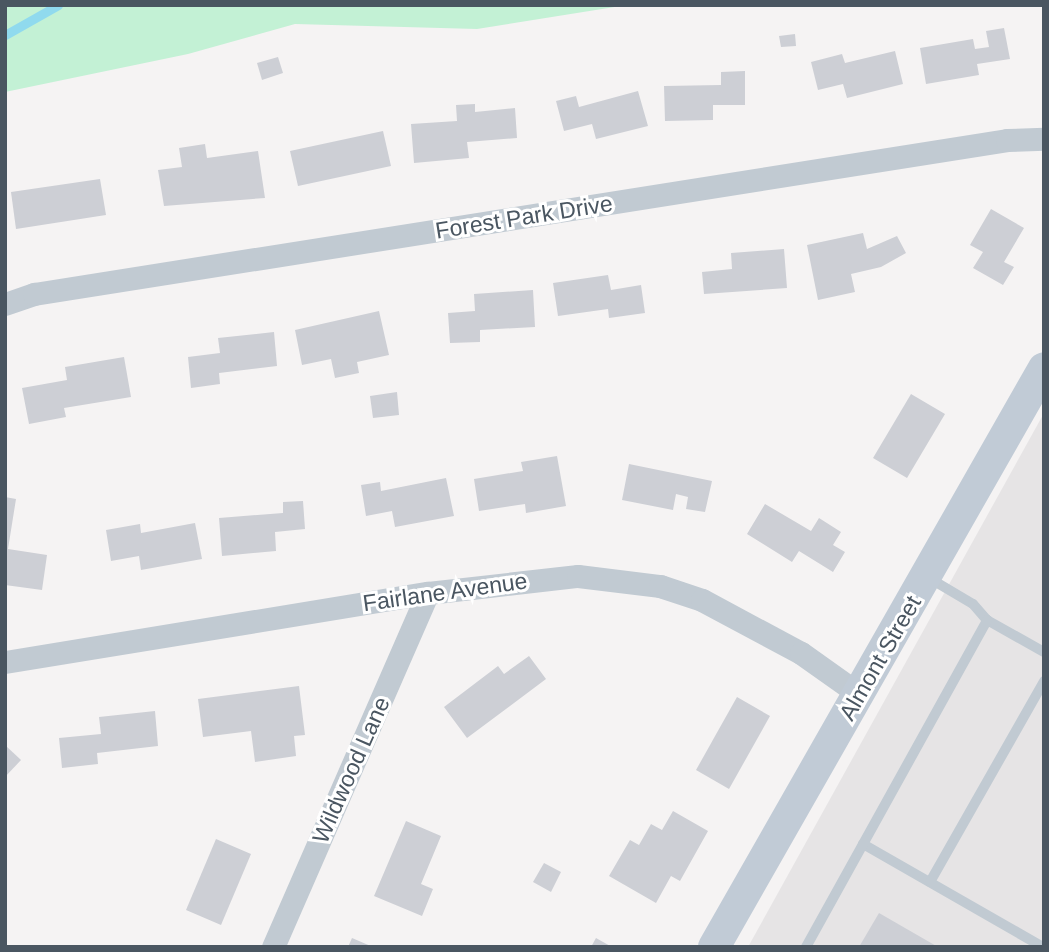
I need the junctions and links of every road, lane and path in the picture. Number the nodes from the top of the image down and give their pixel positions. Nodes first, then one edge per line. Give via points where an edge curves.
1 (1044, 139) edge
2 (5, 304) edge
3 (1044, 368) edge
4 (926, 577) junction
5 (428, 593) junction
6 (987, 620) junction
7 (1044, 652) edge
8 (5, 662) edge
9 (1044, 681) edge
10 (859, 694) junction
11 (863, 844) junction
12 (930, 882) junction
13 (1042, 946) edge
14 (273, 947) edge
15 (714, 947) edge
16 (806, 947) edge

1 - 2 street, Forest Park Drive via 1007,140 47,292
3 - 4 street, Almont Street
4 - 6 lane via 973,604
4 - 10 street, Almont Street
5 - 8 street, Fairlane Avenue
5 - 10 street, Fairlane Avenue via 578,576 660,586 702,600 764,633
5 - 14 street, Wildwood Lane
6 - 7 lane
6 - 11 lane
9 - 12 lane
10 - 15 street, Almont Street
11 - 12 lane
11 - 16 lane
12 - 13 lane

